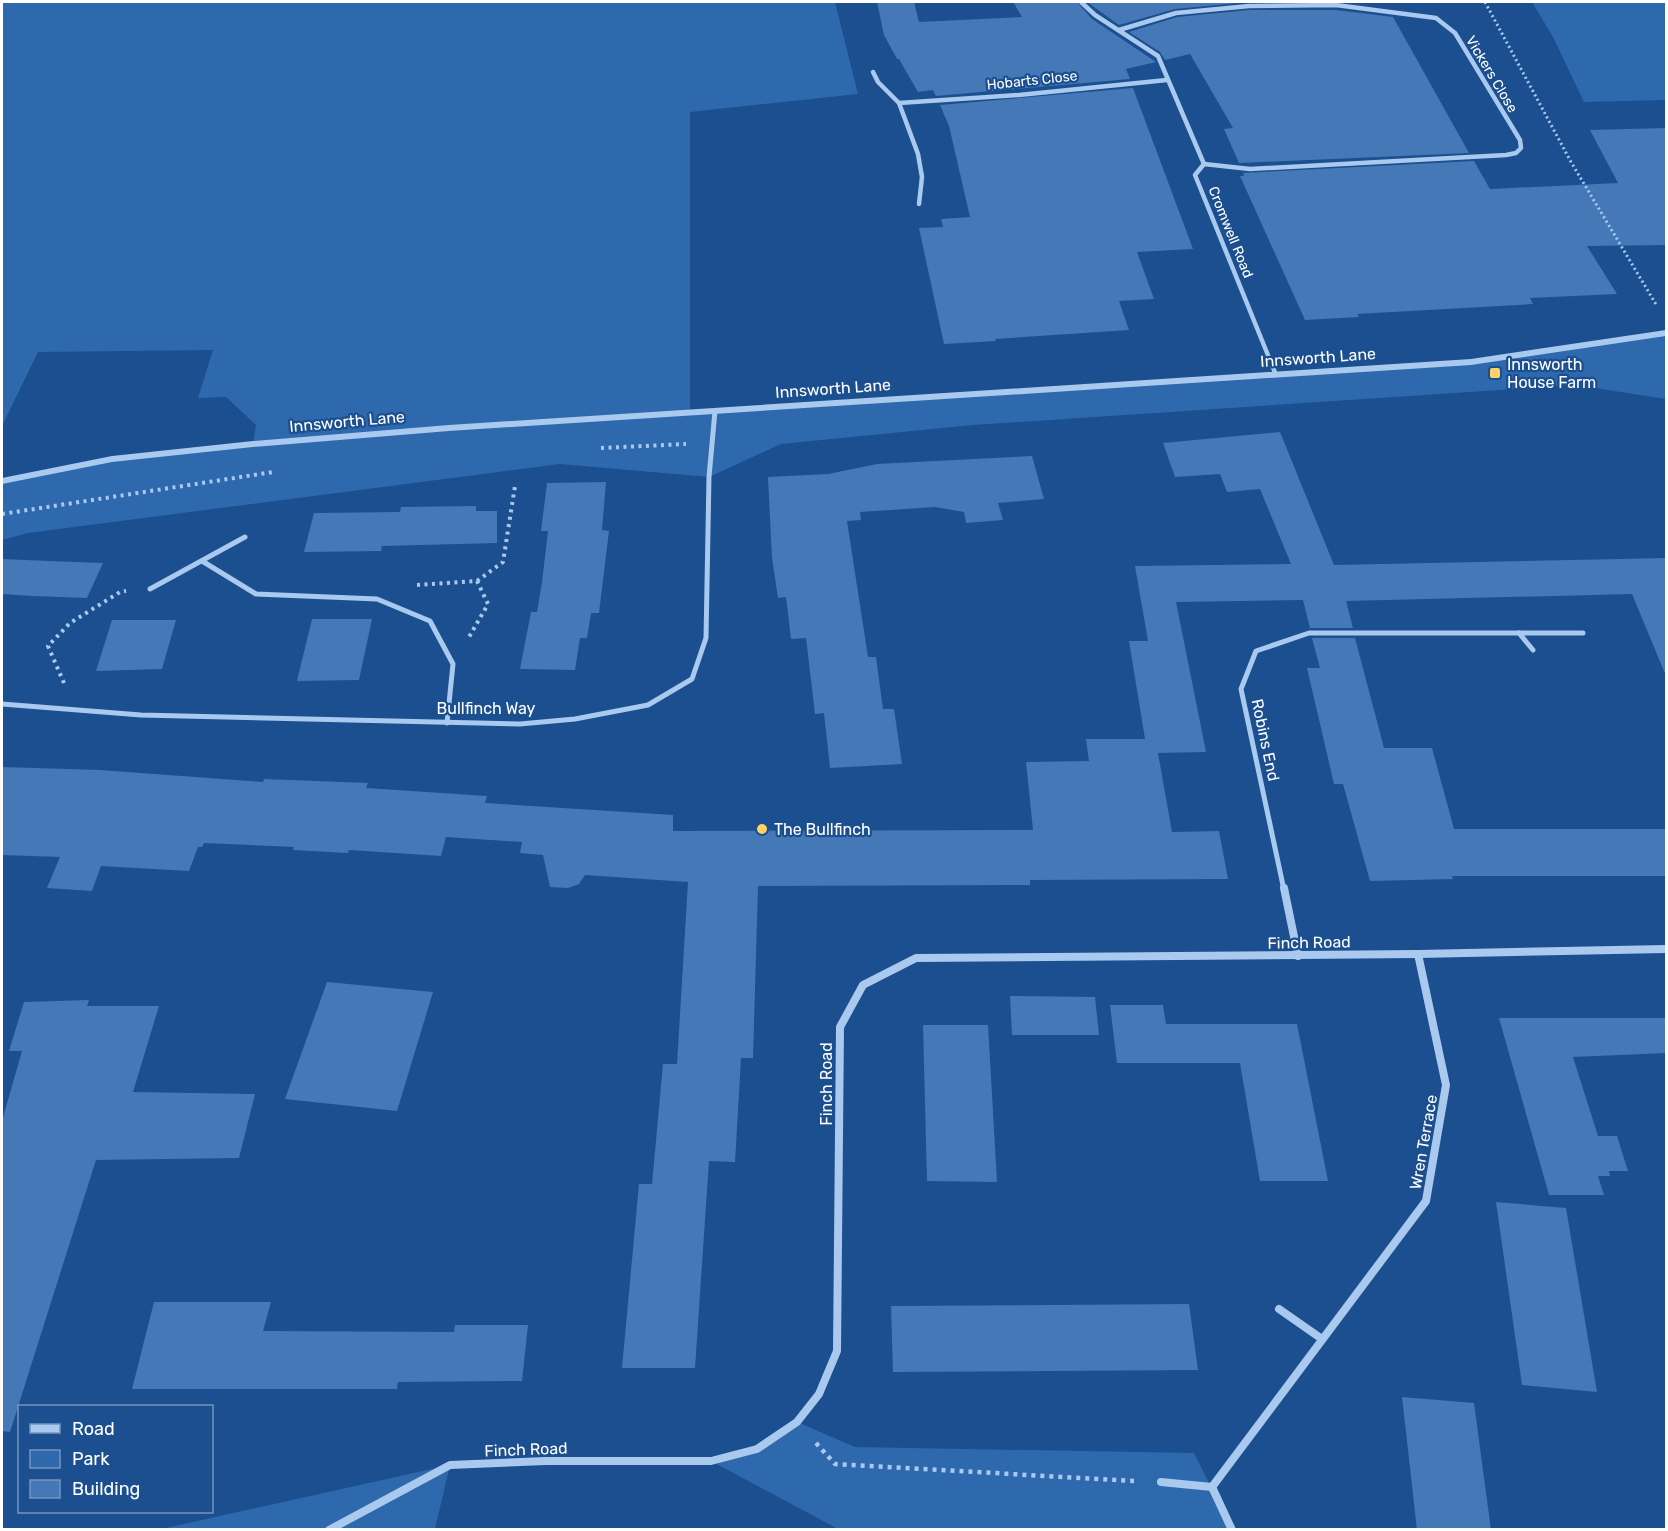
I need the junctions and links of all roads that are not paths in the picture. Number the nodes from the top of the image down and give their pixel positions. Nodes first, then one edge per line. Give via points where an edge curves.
1 (1081, 2) edge
2 (1119, 30) junction
3 (873, 72) dead end
4 (1167, 80) junction
5 (899, 103) junction
6 (1204, 164) junction
7 (919, 204) dead end
8 (1666, 333) edge
9 (1276, 375) junction
10 (715, 411) junction
11 (2, 481) edge
12 (245, 537) dead end
13 (202, 561) junction
14 (150, 589) road end
15 (1519, 633) junction
16 (1583, 633) dead end
17 (1533, 650) dead end
18 (2, 704) edge
19 (447, 723) junction
20 (1666, 949) edge
21 (1418, 954) junction
22 (1298, 956) junction
23 (1279, 1309) dead end
24 (1322, 1339) junction
25 (1161, 1482) road end
26 (1212, 1487) junction
27 (329, 1530) edge
28 (1232, 1530) edge

1 - 2 street, Cromwell Road
2 - 4 street, Cromwell Road via 1158,56
2 - 6 street, Vickers Close via 1176,13 1249,6 1336,5 1436,18 1455,33 1520,140 1521,148 1506,155 1250,169
3 - 5 street
4 - 5 street, Hobarts Close
4 - 6 street, Cromwell Road
5 - 7 street via 921,166
6 - 9 street, Cromwell Road via 1195,175
8 - 9 street, Innsworth Lane via 1471,362
9 - 10 street, Innsworth Lane
10 - 11 street, Innsworth Lane via 253,444 112,459
10 - 19 street, Bullfinch Way via 709,477 706,638 692,679 648,705 575,719 520,724
12 - 13 street
13 - 14 street
13 - 19 street via 256,594 377,599 430,621 453,664
15 - 16 street, Robins End
15 - 17 street
15 - 22 street, Robins End via 1309,633 1256,651 1241,689
18 - 19 street, Bullfinch Way via 141,715
20 - 21 street, Finch Road
21 - 22 street, Finch Road
21 - 24 street, Wren Terrace via 1446,1084 1426,1201
22 - 27 street, Finch Road via 916,958 862,985 840,1027 837,1351 819,1394 797,1422 757,1449 711,1461 450,1465
23 - 24 street
24 - 26 street, Wren Terrace
25 - 26 street
26 - 28 street

